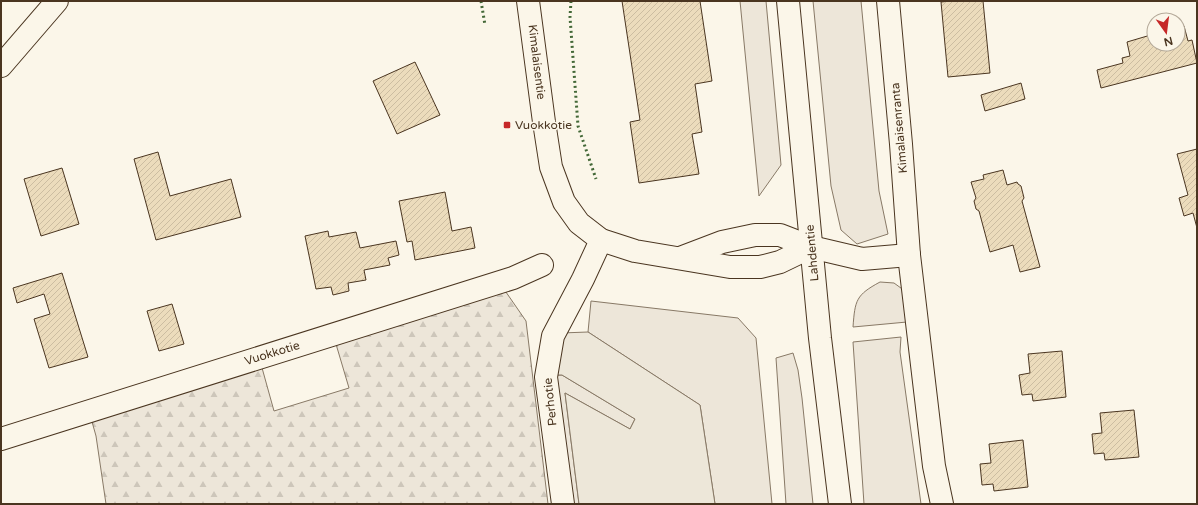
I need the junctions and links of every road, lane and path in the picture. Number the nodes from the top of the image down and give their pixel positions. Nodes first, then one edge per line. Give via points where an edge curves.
1 (57, 1) edge
2 (528, 1) edge
3 (788, 1) edge
4 (888, 1) edge
5 (1, 66) edge
6 (601, 240) junction
7 (811, 247) junction
8 (909, 255) junction
9 (680, 258) junction
10 (542, 265) dead end
11 (1, 438) edge
12 (563, 504) edge
13 (840, 504) edge
14 (942, 504) edge

1 - 5 street
2 - 6 street, Kimalaisentie via 551,167 564,202 579,223
3 - 7 street, Lahdentie
4 - 8 street, Kimalaisenranta
6 - 9 street, Kimalaisentie via 635,251
6 - 12 street, Perhotie via 553,336 546,377
7 - 8 street via 862,259
7 - 9 street, Kimalaisentie via 780,262 760,267 730,268
7 - 9 street, Kimalaisentie via 780,235 755,235 722,242
7 - 13 street, Lahdentie
8 - 14 street, Kimalaisenranta via 934,466
10 - 11 street, Vuokkotie via 513,278

